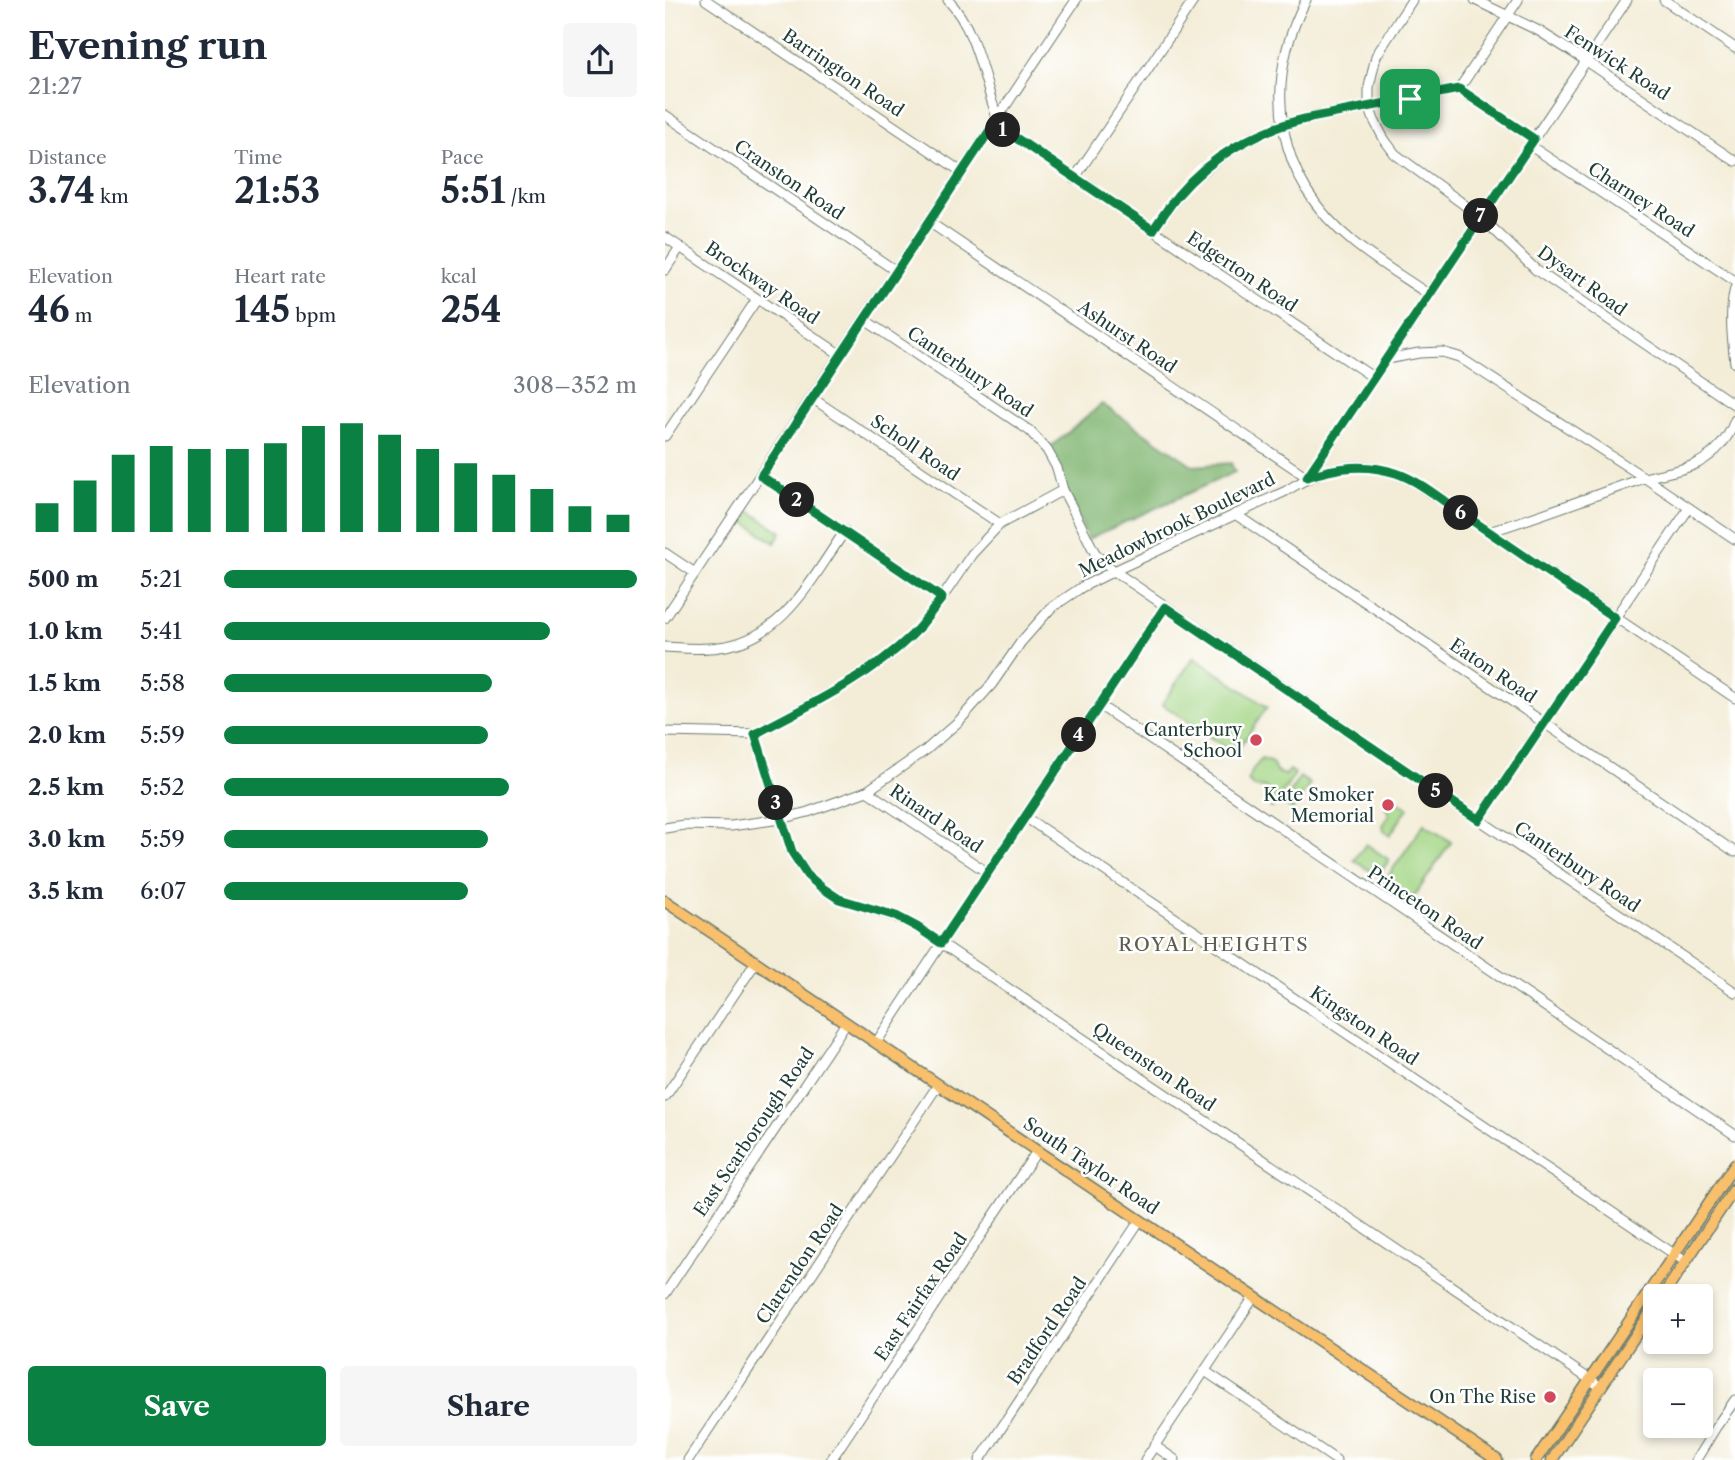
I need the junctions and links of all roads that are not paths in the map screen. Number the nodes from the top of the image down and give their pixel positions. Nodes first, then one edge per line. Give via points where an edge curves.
1 (706, 0) edge
2 (948, 0) edge
3 (1076, 0) edge
4 (1194, 0) edge
5 (1306, 0) edge
6 (1412, 0) edge
7 (1475, 0) edge
8 (1518, 0) edge
9 (1627, 0) edge
10 (1664, 0) edge
11 (1508, 15) junction
12 (1735, 48) edge
13 (1585, 60) junction
14 (1459, 89) junction
15 (1369, 106) junction
16 (665, 115) edge
17 (996, 121) junction
18 (1282, 125) junction
19 (1531, 142) junction
20 (1735, 161) edge
21 (962, 172) junction
22 (1074, 178) junction
23 (1481, 217) junction
24 (929, 222) junction
25 (1153, 230) junction
26 (665, 237) edge
27 (680, 247) junction
28 (665, 270) edge
29 (896, 271) junction
30 (1735, 281) edge
31 (1735, 288) edge
32 (1428, 295) junction
33 (757, 299) junction
34 (865, 320) junction
35 (841, 355) junction
36 (1387, 359) junction
37 (1735, 363) edge
38 (1374, 378) junction
39 (811, 398) junction
40 (1735, 405) edge
41 (1735, 420) edge
42 (665, 436) edge
43 (761, 476) junction
44 (1307, 477) junction
45 (1645, 478) junction
46 (1063, 490) junction
47 (1689, 509) junction
48 (1235, 514) junction
49 (1000, 524) junction
50 (845, 531) junction
51 (1489, 532) junction
52 (1735, 539) edge
53 (665, 553) edge
54 (1114, 571) junction
55 (695, 573) junction
56 (942, 598) junction
57 (1165, 607) junction
58 (665, 618) edge
59 (1615, 618) junction
60 (665, 647) edge
61 (1735, 698) edge
62 (1099, 705) junction
63 (1544, 724) junction
64 (665, 732) edge
65 (755, 734) junction
66 (867, 791) junction
67 (1025, 817) junction
68 (782, 819) junction
69 (1479, 820) junction
70 (665, 828) edge
71 (1735, 852) edge
72 (988, 873) junction
73 (665, 902) edge
74 (941, 943) junction
75 (756, 962) junction
76 (1735, 992) edge
77 (846, 1023) junction
78 (876, 1044) junction
79 (938, 1085) junction
80 (665, 1097) edge
81 (1735, 1135) edge
82 (1037, 1151) junction
83 (1735, 1164) edge
84 (1735, 1188) edge
85 (1140, 1220) junction
86 (1675, 1254) junction
87 (1686, 1262) junction
88 (1671, 1284) edge
89 (665, 1294) edge
90 (1254, 1297) junction
91 (1643, 1324) edge
92 (1205, 1371) junction
93 (1590, 1379) junction
94 (1601, 1387) junction
95 (1735, 1400) edge
96 (1547, 1443) junction
97 (1155, 1446) junction
98 (1555, 1455) edge
99 (688, 1460) edge
100 (831, 1460) edge
101 (979, 1460) edge
102 (1145, 1460) edge
103 (1175, 1460) edge
104 (1336, 1460) edge
105 (1497, 1460) edge
106 (1536, 1460) edge
107 (1696, 1460) edge

1 - 21 street, Barrington Road
2 - 17 street via 966,24
3 - 17 street
4 - 22 street
5 - 18 street via 1284,59
6 - 15 street via 1376,56
7 - 11 street, Fenwick Road
8 - 11 street
9 - 13 street
10 - 12 street
11 - 13 street, Fenwick Road
11 - 14 street
13 - 19 street
13 - 20 street, Fenwick Road
14 - 15 street
14 - 19 street, Charney Road
15 - 18 street
15 - 23 street, Dysart Road via 1395,154
16 - 29 street, Cranston Road
17 - 21 street
17 - 22 street, Edgerton Road
18 - 25 street via 1243,142 1202,172
18 - 32 street via 1302,183 1328,218 1353,242
19 - 23 street
19 - 30 street, Charney Road
21 - 24 street
22 - 25 street, Edgerton Road
23 - 32 street
23 - 40 street, Dysart Road via 1536,270
24 - 29 street
24 - 44 street, Ashurst Road
25 - 38 street, Edgerton Road
26 - 27 street, Brockway Road
27 - 28 street
27 - 33 street, Brockway Road
29 - 34 street
31 - 37 street via 1731,324
32 - 36 street
33 - 35 street, Brockway Road
33 - 42 street
34 - 35 street
34 - 46 street, Canterbury Road via 1030,431 1047,450
35 - 39 street
36 - 38 street
36 - 45 street via 1442,352 1459,357
38 - 44 street
39 - 43 street
39 - 49 street, Scholl Road
41 - 45 street via 1724,443 1699,462
43 - 50 street
43 - 55 street
44 - 48 street, Meadowbrook Boulevard
44 - 51 street, Meadowbrook Boulevard via 1356,466 1396,473
45 - 47 street
45 - 51 street
46 - 49 street
46 - 54 street, Canterbury Road via 1095,553
47 - 52 street
47 - 59 street
48 - 54 street, Meadowbrook Boulevard
48 - 63 street, Eaton Road
49 - 56 street via 972,554
50 - 56 street
50 - 60 street via 794,606 758,635 721,647
51 - 59 street
53 - 55 street
54 - 57 street, Canterbury Road
54 - 66 street, Meadowbrook Boulevard via 1051,608 959,720 926,750
55 - 58 street
56 - 65 street via 914,634 886,658
57 - 62 street
57 - 69 street, Canterbury Road
59 - 61 street
59 - 63 street
62 - 67 street
62 - 81 street, Princeton Road
63 - 69 street
63 - 71 street, Eaton Road
64 - 65 street
65 - 68 street, Queenston Road
66 - 68 street, Meadowbrook Boulevard
66 - 72 street, Rinard Road
67 - 72 street
67 - 86 street, Kingston Road
68 - 70 street, Meadowbrook Boulevard
68 - 74 street, Queenston Road via 792,852 821,887 839,899 896,916
69 - 76 street, Canterbury Road
72 - 74 street
73 - 75 main road, South Taylor Road
74 - 78 street
74 - 93 street, Queenston Road
75 - 77 main road, South Taylor Road
75 - 80 street
77 - 78 main road, South Taylor Road
77 - 89 street, East Scarborough Road
78 - 79 main road, South Taylor Road
79 - 82 main road, South Taylor Road
79 - 99 street, Clarendon Road
82 - 85 main road, South Taylor Road
82 - 100 street, East Fairfax Road
83 - 86 main road
84 - 87 main road
85 - 90 main road, South Taylor Road
85 - 101 street, Bradford Road
86 - 87 street, Kingston Road
86 - 93 main road
87 - 88 main road
90 - 92 street
90 - 105 main road, South Taylor Road
91 - 94 main road
92 - 97 street
92 - 104 street
93 - 94 street, Queenston Road
93 - 96 main road
94 - 98 main road
95 - 107 street
96 - 98 main road
96 - 106 main road
97 - 102 street
97 - 103 street

